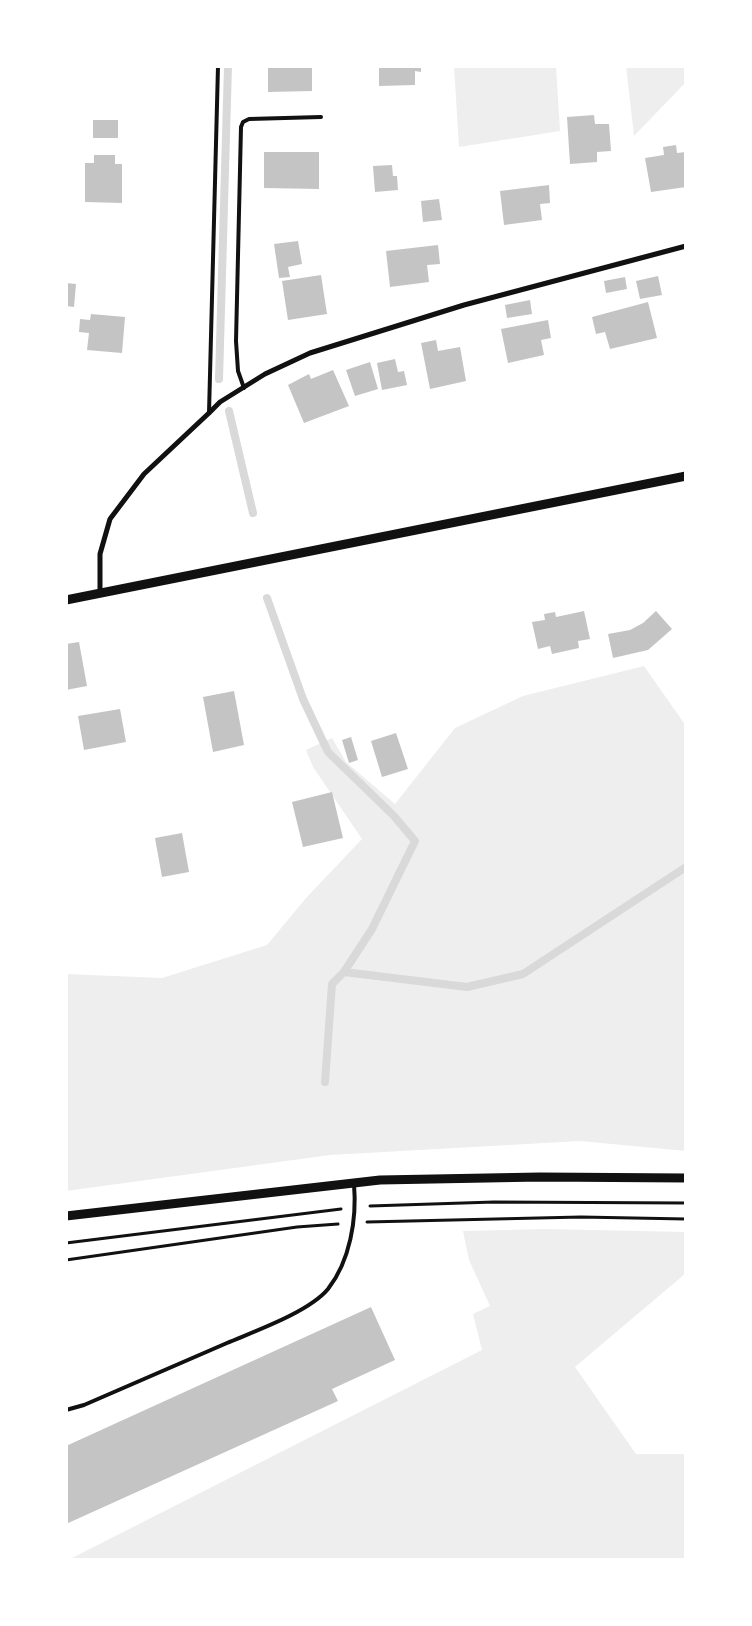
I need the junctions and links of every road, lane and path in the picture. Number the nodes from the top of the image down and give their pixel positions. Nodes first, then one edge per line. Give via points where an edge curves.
1 (218, 66) edge
2 (321, 117) dead end
3 (686, 246) edge
4 (244, 388) junction
5 (208, 413) junction
6 (686, 476) edge
7 (100, 594) junction
8 (66, 600) edge
9 (686, 1178) edge
10 (354, 1182) junction
11 (686, 1203) edge
12 (356, 1208) junction
13 (66, 1216) edge
14 (686, 1219) edge
15 (354, 1223) junction
16 (66, 1243) edge
17 (66, 1260) edge
18 (66, 1410) edge

1 - 5 lane
2 - 4 lane via 249,118 241,128 236,341 238,371
3 - 4 street via 464,305 310,354 265,374
4 - 5 street
5 - 7 street via 144,474 110,519 100,554
6 - 7 street
7 - 8 street
9 - 10 street via 512,1177
10 - 12 lane
10 - 13 street
11 - 12 path via 494,1202
12 - 15 lane
12 - 16 path
14 - 15 path via 581,1217
15 - 17 path via 297,1227
15 - 18 lane via 346,1252 327,1290 294,1314 84,1406

